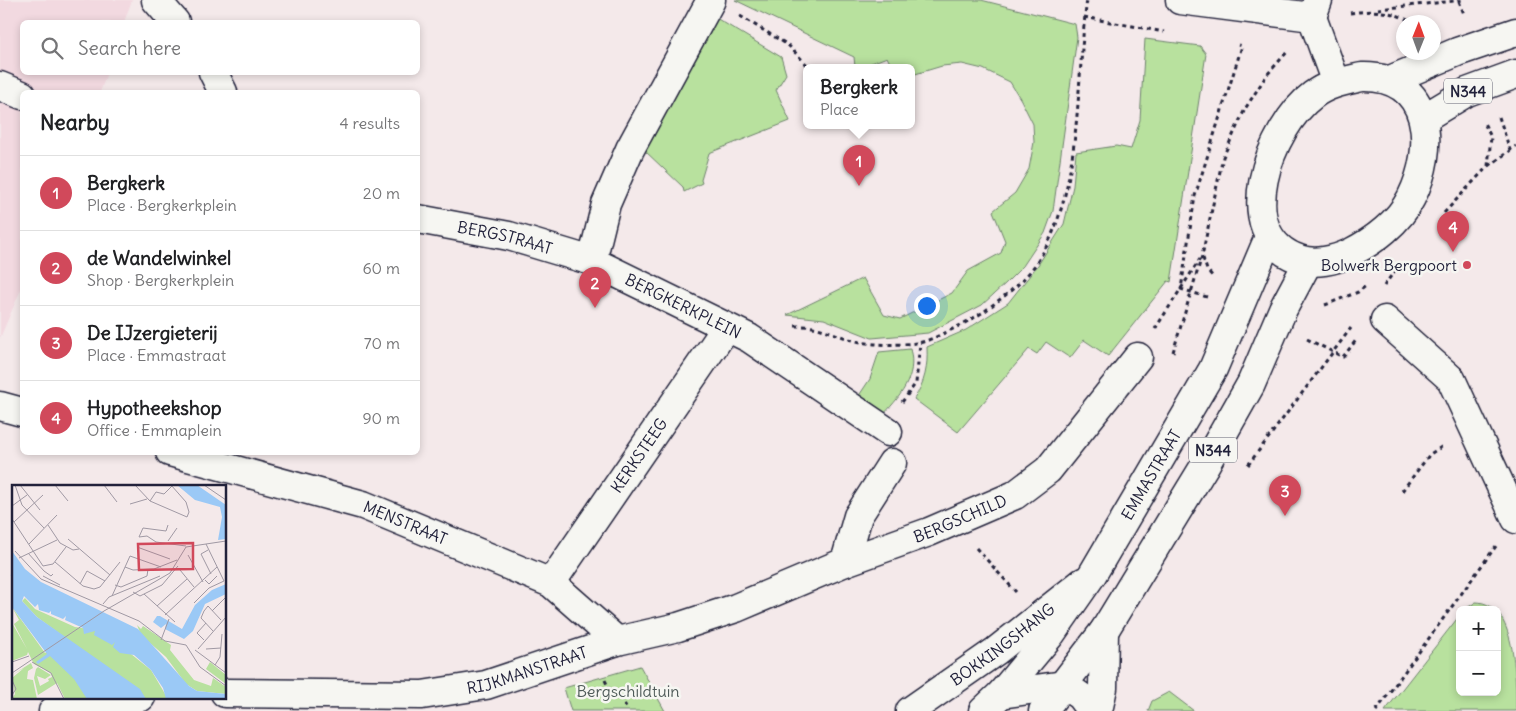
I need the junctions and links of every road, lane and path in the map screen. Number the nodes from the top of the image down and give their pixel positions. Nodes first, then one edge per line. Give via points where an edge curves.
1 (156, 0) edge
2 (1087, 0) edge
3 (1180, 0) edge
4 (1464, 0) edge
5 (722, 6) edge
6 (1374, 10) junction
7 (1315, 15) edge
8 (1396, 16) edge
9 (173, 20) edge
10 (1516, 32) edge
11 (806, 64) edge
12 (1516, 74) edge
13 (214, 75) edge
14 (1390, 80) junction
15 (1336, 83) junction
16 (0, 86) edge
17 (222, 90) edge
18 (20, 94) edge
19 (1424, 118) junction
20 (1516, 146) edge
21 (1488, 166) dead end
22 (420, 219) edge
23 (1269, 237) junction
24 (1403, 259) dead end
25 (592, 261) junction
26 (1308, 262) junction
27 (1382, 288) dead end
28 (1385, 320) dead end
29 (1357, 322) dead end
30 (738, 333) junction
31 (920, 343) junction
32 (1138, 357) joint
33 (1170, 358) dead end
34 (0, 406) edge
35 (20, 411) edge
36 (886, 430) joint
37 (1474, 430) junction
38 (181, 455) edge
39 (892, 464) dead end
40 (1245, 469) dead end
41 (1402, 492) dead end
42 (1516, 519) edge
43 (953, 522) junction
44 (846, 562) junction
45 (1092, 575) junction
46 (551, 583) junction
47 (1022, 599) dead end
48 (1104, 631) junction
49 (617, 641) junction
50 (1064, 685) junction
51 (135, 698) edge
52 (241, 700) edge
53 (992, 703) edge
54 (53, 711) edge
55 (910, 711) edge
56 (1043, 711) edge
57 (1091, 711) edge
58 (1098, 711) edge
59 (1376, 711) edge

1 - 9 street
2 - 31 path via 1075,128 1063,207 1041,254 1029,273 1010,292 975,318
3 - 7 street
4 - 6 path
5 - 11 path via 788,45
5 - 25 street via 630,149 606,204
6 - 7 path
6 - 8 path
7 - 15 street
10 - 14 street, N344
12 - 19 street, N344 via 1467,92
13 - 17 street
14 - 15 street, N344 via 1362,77
14 - 19 street via 1414,101
15 - 23 street, N344 via 1303,103 1273,150 1263,180 1261,204 1262,220
16 - 18 street
19 - 26 street via 1426,135 1421,175 1411,199 1399,216 1364,246 1342,257
20 - 21 path
22 - 25 street, BERGSTRAAT via 509,236
23 - 26 street, N344 via 1279,249
23 - 45 street, EMMASTRAAT / N344 via 1213,369
24 - 27 path
25 - 30 street, BERGKERKPLEIN
26 - 48 street, N344 via 1283,309 1251,384
28 - 37 street via 1451,379
29 - 40 path
30 - 31 path via 774,326 812,325 851,340 881,345
30 - 36 street, BERGKERKPLEIN
30 - 46 street, KERKSTEEG
31 - 36 path via 916,383
32 - 33 path via 1202,256
32 - 43 street, BERGSCHILD via 1048,470 1015,495
34 - 35 street
37 - 41 path via 1430,454
37 - 42 street
38 - 46 street, MENSTRAAT via 363,505
39 - 44 street via 858,516
42 - 59 path
43 - 44 street, BERGSCHILD
43 - 47 path
44 - 49 street, BERGSCHILD via 736,608
45 - 53 street, EMMASTRAAT / N344 via 1051,634
45 - 55 street, BOKKINGSHANG via 996,650
46 - 49 street, MENSTRAAT
48 - 50 street, N344
48 - 58 street via 1103,688
49 - 52 street, RIJKMANSTRAAT via 486,685 422,695
50 - 53 street, EMMASTRAAT
50 - 56 street, N344
50 - 57 street via 1080,696
51 - 54 street

